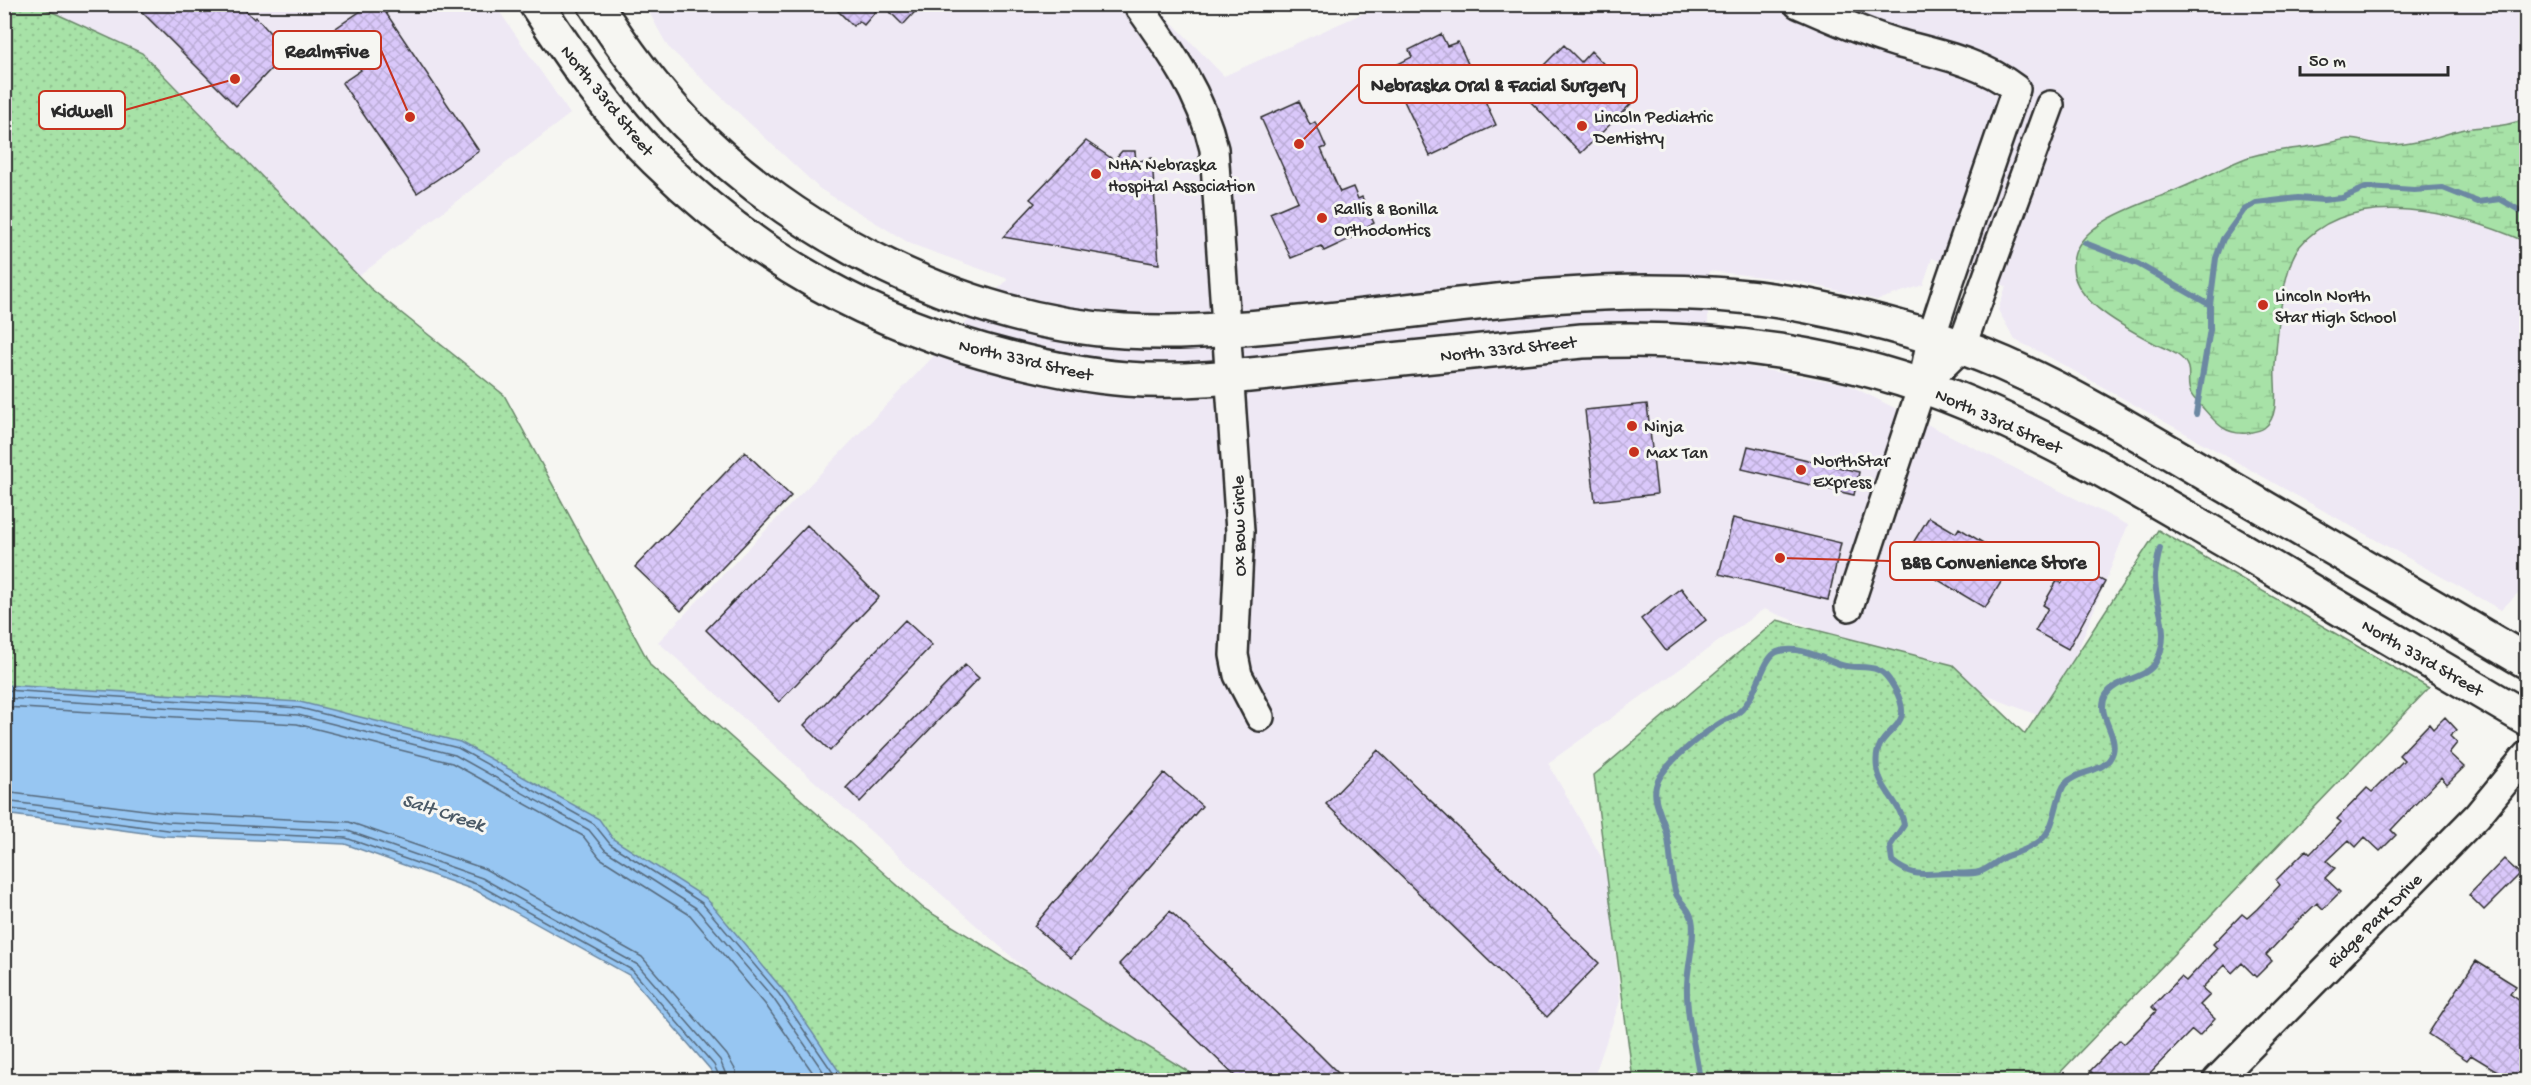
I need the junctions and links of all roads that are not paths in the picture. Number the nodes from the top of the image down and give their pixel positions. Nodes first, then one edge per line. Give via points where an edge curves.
1 (536, 4) edge
2 (595, 4) edge
3 (1137, 4) edge
4 (1798, 4) edge
5 (2050, 105) dead end
6 (1225, 330) junction
7 (1946, 343) junction
8 (1229, 377) junction
9 (1922, 386) junction
10 (1849, 607) dead end
11 (2526, 661) edge
12 (1260, 717) dead end
13 (2526, 718) edge
14 (2526, 756) edge
15 (2217, 1080) edge

1 - 8 main road, North 33rd Street via 597,91 654,158 754,243 833,293 932,336 1079,374 1127,379
2 - 6 main road via 651,84 697,133 793,213 885,266 984,303 1076,325 1120,331
3 - 6 street, Ox Bow Circle via 1187,76 1210,134 1217,170
4 - 7 street via 1897,42 1972,65 2016,89
5 - 7 street
6 - 7 main road via 1552,295 1632,292 1764,298 1861,317
6 - 8 street, Ox Bow Circle
7 - 9 street
7 - 11 main road via 2042,382 2108,417
8 - 9 main road, North 33rd Street via 1632,339 1739,345 1835,363
8 - 12 street, Ox Bow Circle via 1240,531 1234,655 1238,675
9 - 10 street
9 - 13 main road, North 33rd Street via 2067,450
14 - 15 street, Ridge Park Drive via 2477,816

